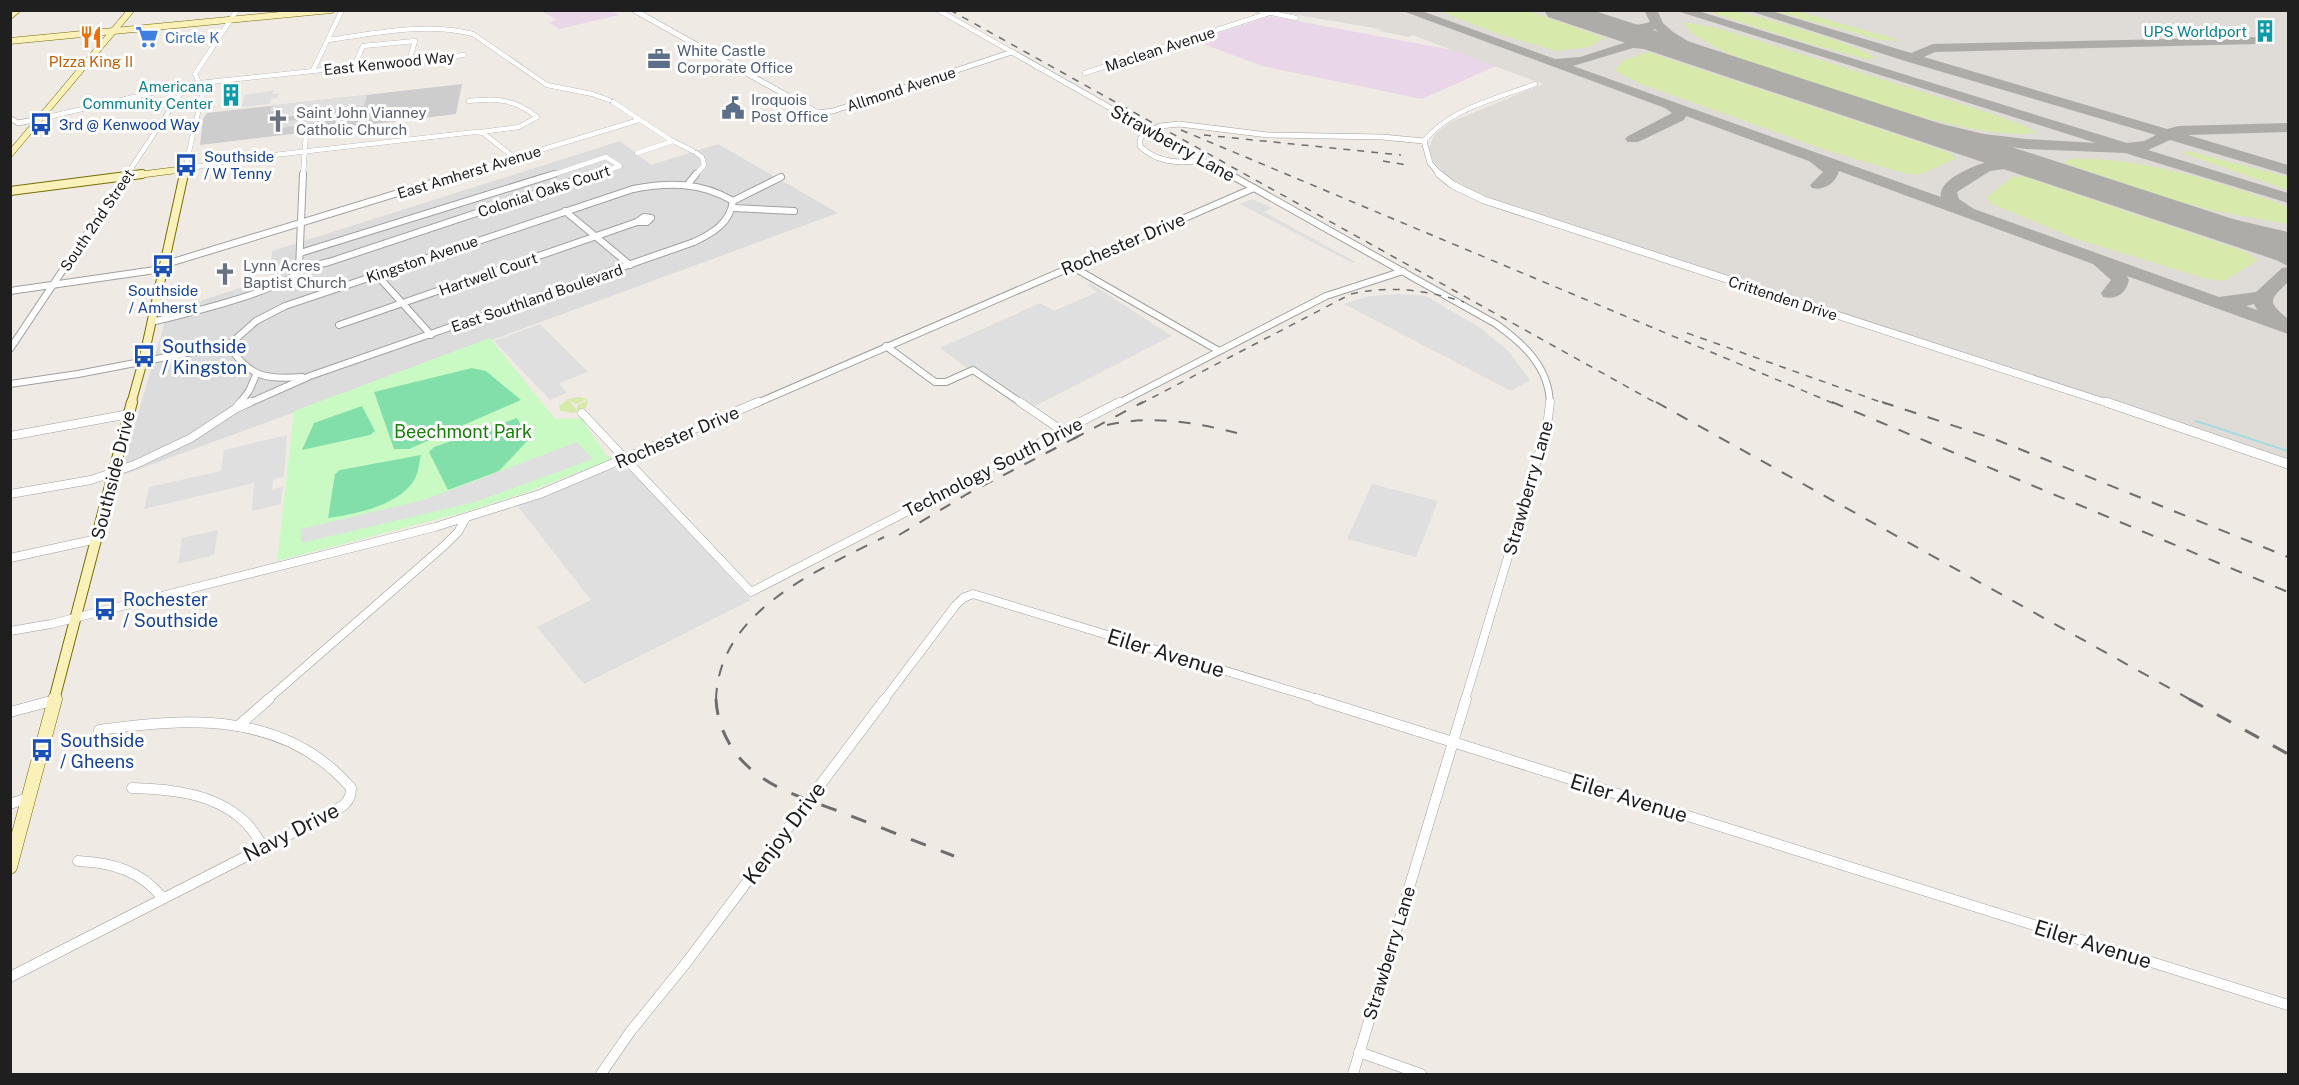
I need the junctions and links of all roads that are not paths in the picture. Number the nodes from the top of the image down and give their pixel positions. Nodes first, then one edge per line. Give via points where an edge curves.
1 (17, 10) edge
2 (131, 10) edge
3 (237, 10) edge
4 (331, 10) edge
5 (342, 10) edge
6 (634, 10) edge
7 (938, 10) edge
8 (1257, 10) edge
9 (1269, 13) junction
10 (10, 16) edge
11 (1296, 18) dead end
12 (231, 20) junction
13 (114, 31) junction
14 (328, 40) junction
15 (10, 41) edge
16 (1012, 52) junction
17 (464, 55) dead end
18 (409, 61) junction
19 (354, 66) junction
20 (313, 70) junction
21 (1085, 73) dead end
22 (199, 82) junction
23 (1535, 84) dead end
24 (183, 90) dead end
25 (469, 101) dead end
26 (10, 118) edge
27 (39, 119) junction
28 (639, 120) junction
29 (481, 132) junction
30 (306, 133) dead end
31 (674, 141) junction
32 (1424, 141) junction
33 (1179, 147) junction
34 (303, 152) junction
35 (637, 153) dead end
36 (10, 154) edge
37 (515, 158) junction
38 (1158, 158) junction
39 (1202, 160) junction
40 (185, 169) junction
41 (125, 177) junction
42 (781, 177) dead end
43 (688, 184) junction
44 (1254, 188) junction
45 (10, 191) edge
46 (733, 204) junction
47 (565, 211) junction
48 (794, 211) dead end
49 (637, 222) dead end
50 (299, 224) junction
51 (597, 237) junction
52 (300, 253) junction
53 (630, 265) junction
54 (1071, 266) junction
55 (163, 267) junction
56 (299, 269) junction
57 (1403, 271) junction
58 (377, 274) junction
59 (54, 285) junction
60 (10, 291) edge
61 (404, 303) junction
62 (152, 322) junction
63 (339, 325) dead end
64 (431, 335) junction
65 (229, 345) junction
66 (886, 346) junction
67 (10, 350) edge
68 (1218, 351) junction
69 (143, 361) junction
70 (256, 375) junction
71 (310, 376) junction
72 (10, 384) edge
73 (235, 409) junction
74 (582, 412) dead end
75 (129, 414) junction
76 (1064, 432) junction
77 (10, 436) edge
78 (625, 459) junction
79 (2289, 464) edge
80 (112, 473) junction
81 (10, 494) edge
82 (466, 518) junction
83 (97, 539) junction
84 (10, 558) edge
85 (969, 594) joint
86 (76, 617) junction
87 (10, 631) edge
88 (55, 700) junction
89 (10, 712) edge
90 (238, 726) junction
91 (99, 730) dead end
92 (1453, 742) junction
93 (132, 788) dead end
94 (28, 798) junction
95 (10, 804) edge
96 (263, 846) junction
97 (78, 861) dead end
98 (10, 867) edge
99 (162, 897) junction
100 (10, 977) edge
101 (2289, 1005) edge
102 (1359, 1052) junction
103 (601, 1074) edge
104 (1353, 1074) edge
105 (1421, 1074) edge

1 - 10 main road
2 - 13 main road
3 - 12 street
4 - 12 main road
5 - 14 street
6 - 16 street, Allmond Avenue via 818,112 833,111
7 - 16 street, Strawberry Lane
8 - 9 street
9 - 11 street
9 - 21 street, Maclean Avenue
12 - 13 main road
12 - 22 street via 195,73
13 - 15 main road
13 - 27 main road
14 - 20 street
14 - 28 street via 446,29 469,33 547,85 592,93
16 - 33 street, Strawberry Lane
17 - 18 street, East Kenwood Way
18 - 19 street, East Kenwood Way
18 - 19 street via 415,41 363,46
19 - 20 street, East Kenwood Way
20 - 22 street, East Kenwood Way
22 - 27 street, East Kenwood Way
22 - 40 street, Southside Drive via 203,91
23 - 32 street via 1450,118 1434,128
24 - 41 street, South 2nd Street
25 - 29 street via 510,100 537,117 513,128
26 - 27 street via 27,123
27 - 36 main road
28 - 31 street
28 - 37 street, East Amherst Avenue
29 - 34 street
29 - 37 street
30 - 34 street
31 - 35 street
31 - 43 street via 702,157 704,165
32 - 38 street, bridge via 1268,135 1179,123 1157,127 1140,139 1140,146
32 - 79 street, Crittenden Drive via 1426,157 1437,174 1484,200
33 - 38 street via 1175,157
33 - 39 street, Strawberry Lane
34 - 40 street
34 - 50 street
37 - 50 street, East Amherst Avenue
38 - 39 street
39 - 44 street, Strawberry Lane
40 - 41 main road
40 - 55 main road, Southside Drive
41 - 45 main road
41 - 59 street, South 2nd Street
42 - 46 street, East Southland Boulevard
43 - 46 street, Kingston Avenue via 709,188
43 - 47 street, Kingston Avenue via 645,186
44 - 54 street, Rochester Drive
44 - 57 street, Strawberry Lane
46 - 48 street
46 - 53 street, East Southland Boulevard via 723,225 705,238
47 - 51 street
47 - 58 street, Kingston Avenue
49 - 51 street, Hartwell Court
50 - 52 street
50 - 55 street, East Amherst Avenue
51 - 53 street
51 - 61 street, Hartwell Court
52 - 56 street
52 - 56 street, Colonial Oaks Court via 606,157 620,166
53 - 64 street, East Southland Boulevard
54 - 66 street, Rochester Drive
54 - 68 street
55 - 59 street, East Amherst Avenue
55 - 62 main road, Southside Drive
56 - 62 street, Colonial Oaks Court via 297,275 283,284
57 - 68 street, Technology South Drive via 1326,296
57 - 92 street, Strawberry Lane via 1517,340 1537,362 1551,396 1547,427
58 - 61 street
58 - 65 street, Kingston Avenue via 274,311
59 - 60 street, East Amherst Avenue
59 - 67 street, South 2nd Street
61 - 63 street, Hartwell Court
61 - 64 street
62 - 69 main road, Southside Drive
64 - 71 street, East Southland Boulevard
65 - 69 street
65 - 70 street via 241,365
66 - 76 street via 935,382 946,382 973,370
66 - 78 street, Rochester Drive
68 - 76 street, Technology South Drive
69 - 72 street
69 - 75 main road, Southside Drive
70 - 71 street
70 - 73 street
71 - 73 street, East Southland Boulevard
73 - 80 street via 171,449
74 - 78 street
75 - 77 street
75 - 80 main road, Southside Drive
76 - 78 street, Technology South Drive via 751,592
78 - 82 street, Rochester Drive via 547,492
80 - 81 street
80 - 83 main road, Southside Drive
82 - 86 street, Rochester Drive
82 - 90 street via 445,545
83 - 84 street
83 - 86 main road, Southside Drive
85 - 92 street, Eiler Avenue
85 - 103 street, Kenjoy Drive via 955,606
86 - 87 street, Rochester Drive
86 - 88 main road, Southside Drive
88 - 89 street
88 - 94 main road, Southside Drive
90 - 91 street, Navy Drive via 156,723
90 - 96 street, Navy Drive via 275,736 316,755 352,792 347,804
92 - 101 street, Eiler Avenue
92 - 102 street, Strawberry Lane
93 - 96 street via 186,793 226,808 246,823
94 - 95 street
94 - 98 main road, Southside Drive
96 - 99 street, Navy Drive
97 - 99 street via 123,867 151,882
99 - 100 street, Navy Drive
102 - 104 street, Strawberry Lane
102 - 105 street

